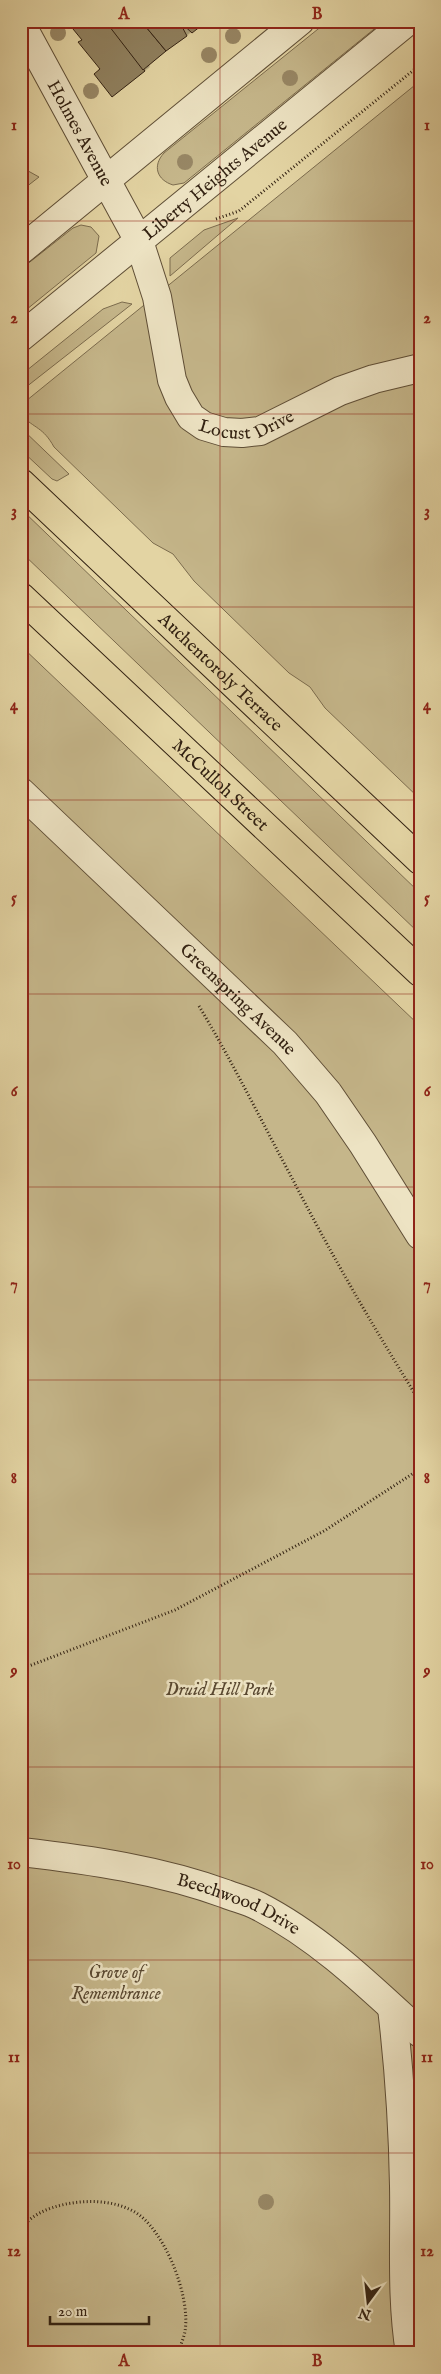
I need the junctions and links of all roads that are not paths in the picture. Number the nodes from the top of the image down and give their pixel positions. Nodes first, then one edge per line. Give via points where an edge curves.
1 (300, 21) edge
2 (408, 21) edge
3 (21, 24) edge
4 (106, 180) junction
5 (139, 241) junction
6 (21, 250) edge
7 (21, 337) edge
8 (420, 368) edge
9 (21, 483) edge
10 (21, 597) edge
11 (21, 792) edge
12 (420, 860) edge
13 (420, 972) edge
14 (420, 1235) edge
15 (21, 1852) edge
16 (392, 2008) junction
17 (420, 2033) edge
18 (410, 2353) edge

1 - 4 street
2 - 5 street, Liberty Heights Avenue
3 - 4 street, Holmes Avenue
4 - 5 street, Holmes Avenue
4 - 6 street
5 - 7 street, Liberty Heights Avenue
5 - 8 street, Locust Drive via 157,297 172,380 190,417 204,426 224,432 260,431 340,391
9 - 12 main road, Auchentoroly Terrace
10 - 13 main road, McCulloh Street
11 - 14 street, Greenspring Avenue via 285,1043 328,1093
15 - 16 street, Beechwood Drive via 124,1866 194,1882 258,1906 349,1969
16 - 17 street, Beechwood Drive
16 - 18 street via 402,2099 403,2284

